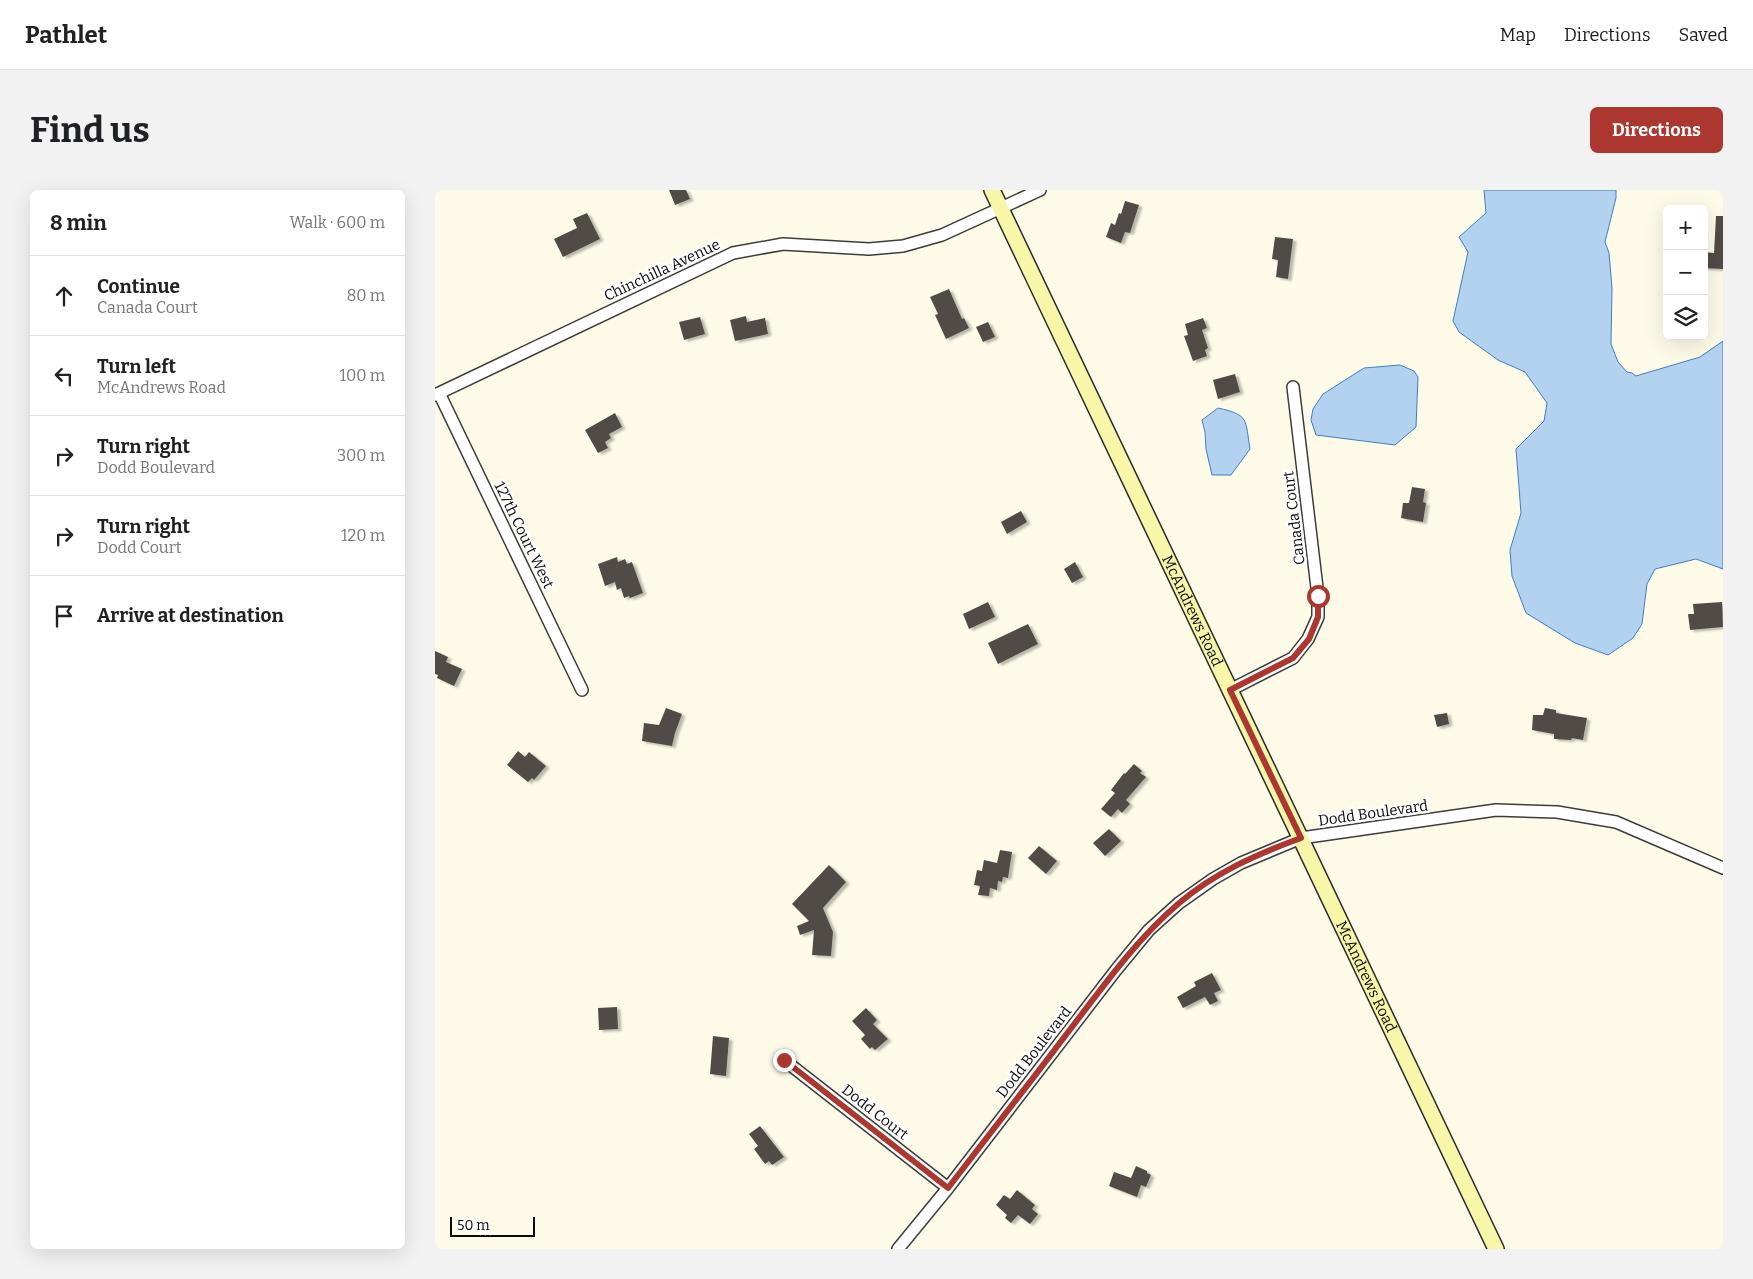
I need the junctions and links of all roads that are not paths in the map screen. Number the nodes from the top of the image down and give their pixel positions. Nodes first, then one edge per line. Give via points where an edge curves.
1 (992, 190) edge
2 (1040, 190) edge
3 (1000, 207) junction
4 (1293, 387) dead end
5 (437, 394) edge
6 (582, 690) dead end
7 (1230, 690) junction
8 (1301, 838) junction
9 (1723, 868) edge
10 (784, 1060) dead end
11 (948, 1188) junction
12 (898, 1249) edge
13 (1496, 1249) edge

1 - 3 main road, McAndrews Road
2 - 3 street, Chinchilla Avenue
3 - 5 street, Chinchilla Avenue via 942,235 903,246 869,249 783,244 733,253
3 - 7 main road, McAndrews Road
4 - 7 street, Canada Court via 1318,617 1309,639 1293,658
5 - 6 street, 127th Court West
7 - 8 main road, McAndrews Road
8 - 9 street, Dodd Boulevard via 1496,810 1557,812 1616,822
8 - 11 street, Dodd Boulevard via 1213,878 1149,930
8 - 13 main road, McAndrews Road
10 - 11 street, Dodd Court
11 - 12 street, Dodd Boulevard

